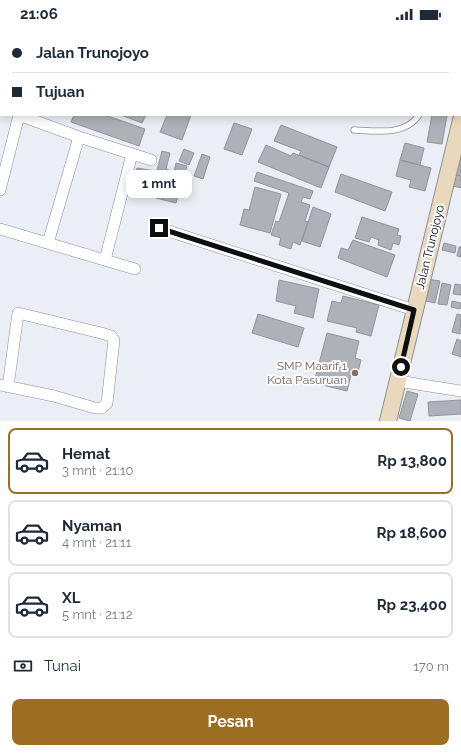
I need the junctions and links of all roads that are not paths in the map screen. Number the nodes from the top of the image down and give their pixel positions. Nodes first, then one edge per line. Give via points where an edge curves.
1 (19, 116) edge
2 (22, 116) edge
3 (418, 116) edge
4 (461, 120) edge
5 (354, 130) dead end
6 (79, 137) junction
7 (132, 154) junction
8 (151, 160) dead end
9 (0, 190) edge
10 (159, 228) dead end
11 (0, 229) edge
12 (48, 243) junction
13 (105, 260) junction
14 (135, 268) dead end
15 (414, 310) junction
16 (398, 381) junction
17 (4, 386) edge
18 (461, 391) edge
19 (388, 421) edge

1 - 9 street
2 - 6 street
3 - 5 lane via 410,124 393,131
4 - 15 street, Jalan Trunojoyo
6 - 7 street
6 - 12 street
7 - 8 street
7 - 13 street
10 - 15 street
11 - 12 street
12 - 13 street
13 - 14 street
15 - 16 street, Jalan Trunojoyo
16 - 18 street
16 - 19 street, Jalan Trunojoyo
17 - 17 street via 100,409 106,403 114,340 111,336 101,333 18,313

